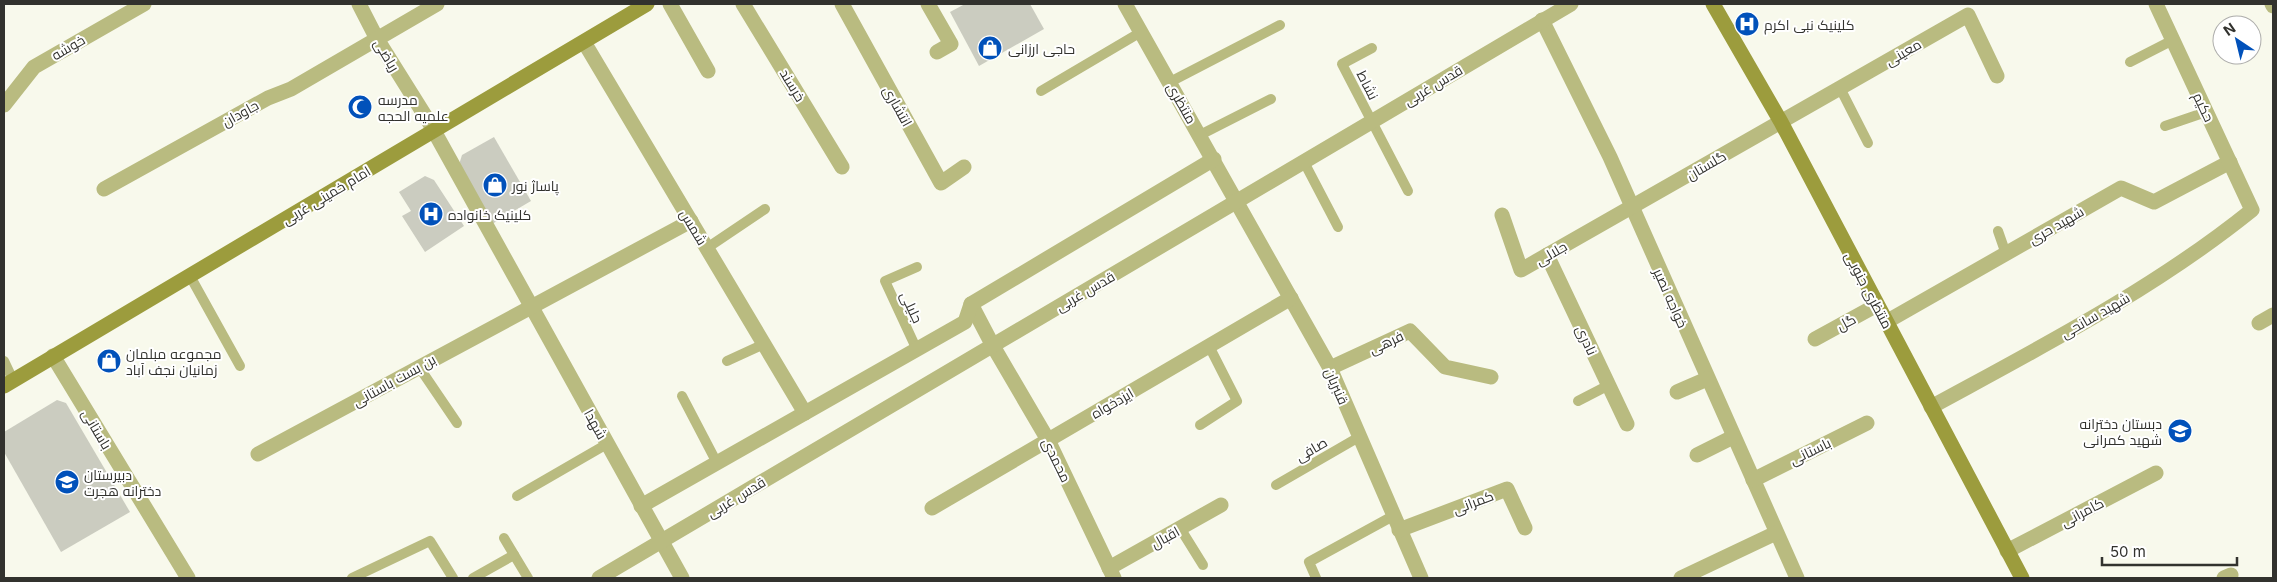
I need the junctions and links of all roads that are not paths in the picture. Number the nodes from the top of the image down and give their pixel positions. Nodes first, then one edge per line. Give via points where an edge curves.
1 (144, 4) edge
2 (359, 4) edge
3 (437, 4) edge
4 (647, 4) edge
5 (670, 4) edge
6 (743, 4) edge
7 (842, 4) edge
8 (1125, 4) edge
9 (1571, 4) edge
10 (1713, 4) edge
11 (2156, 4) edge
12 (933, 5) edge
13 (1968, 10) edge
14 (1542, 20) junction
15 (1280, 25) dead end
16 (1142, 32) junction
17 (377, 39) junction
18 (2173, 40) junction
19 (584, 42) junction
20 (1372, 48) dead end
21 (937, 52) dead end
22 (2130, 62) dead end
23 (708, 71) dead end
24 (1997, 76) dead end
25 (1170, 82) junction
26 (1840, 88) junction
27 (1041, 91) dead end
28 (1271, 99) dead end
29 (4, 105) edge
30 (2206, 112) junction
31 (1372, 122) junction
32 (1781, 122) junction
33 (2165, 126) dead end
34 (433, 131) junction
35 (1200, 136) junction
36 (1868, 143) dead end
37 (1214, 159) junction
38 (1304, 162) junction
39 (2230, 162) junction
40 (842, 166) dead end
41 (964, 167) dead end
42 (104, 189) dead end
43 (1408, 191) dead end
44 (1238, 202) junction
45 (1632, 207) junction
46 (766, 209) dead end
47 (2252, 210) joint
48 (1502, 215) dead end
49 (690, 221) junction
50 (1338, 227) dead end
51 (1998, 232) dead end
52 (707, 248) junction
53 (2006, 254) junction
54 (1547, 255) junction
55 (917, 267) dead end
56 (190, 276) junction
57 (1291, 298) junction
58 (971, 304) junction
59 (1877, 305) junction
60 (530, 306) junction
61 (2273, 315) edge
62 (1886, 322) junction
63 (2259, 323) dead end
64 (1815, 338) dead end
65 (764, 344) junction
66 (993, 346) junction
67 (1209, 346) junction
68 (917, 350) junction
69 (54, 356) junction
70 (4, 361) edge
71 (727, 361) dead end
72 (240, 366) dead end
73 (419, 367) junction
74 (1330, 368) junction
75 (1491, 377) dead end
76 (1707, 379) junction
77 (9, 383) edge
78 (1609, 385) junction
79 (1677, 392) dead end
80 (682, 396) dead end
81 (1578, 400) dead end
82 (1930, 407) junction
83 (805, 413) junction
84 (457, 423) dead end
85 (1867, 423) dead end
86 (1627, 424) dead end
87 (1200, 425) dead end
88 (1359, 437) junction
89 (1733, 437) junction
90 (1048, 440) junction
91 (607, 444) junction
92 (258, 454) dead end
93 (1697, 455) dead end
94 (717, 463) junction
95 (2156, 473) dead end
96 (1753, 480) junction
97 (1276, 485) dead end
98 (517, 496) dead end
99 (1221, 505) dead end
100 (641, 506) junction
101 (932, 508) dead end
102 (1396, 523) junction
103 (1180, 528) junction
104 (1525, 528) dead end
105 (1776, 532) junction
106 (504, 538) dead end
107 (661, 542) junction
108 (2007, 551) junction
109 (514, 555) junction
110 (1203, 565) dead end
111 (1111, 573) edge
112 (186, 578) edge
113 (352, 578) edge
114 (453, 578) edge
115 (474, 578) edge
116 (528, 578) edge
117 (599, 578) edge
118 (682, 578) edge
119 (1316, 578) edge
120 (1421, 578) edge
121 (1681, 578) edge
122 (1797, 578) edge
123 (2022, 578) edge

1 - 29 street, خوشه via 34,67
2 - 17 street, ریاضی
3 - 17 street, جاودان
4 - 19 main road, امام خمینی غربی
5 - 23 street
6 - 40 street, خرسند
7 - 41 street, انتشاری via 941,183
8 - 16 street, منتظری
9 - 14 street, قدس غربی
10 - 32 main road, منتظری جنوبی
11 - 18 street, حکیم
12 - 21 street via 951,44
13 - 24 street, معینی
13 - 26 street, معینی
14 - 31 street, قدس غربی
14 - 45 street, خواجه نصیر
15 - 25 lane
16 - 25 street, منتظری
16 - 27 lane
17 - 34 street, ریاضی
17 - 42 street, جاودان via 292,89 268,98
18 - 22 lane
18 - 30 street, حکیم
19 - 34 main road, امام خمینی غربی
19 - 49 street, شمس
20 - 31 lane, نشاط via 1342,64
25 - 35 street, منتظری
26 - 32 street, معینی
26 - 36 lane
28 - 35 lane
30 - 33 lane
30 - 39 street, حکیم
31 - 38 street, قدس غربی
31 - 43 lane
32 - 45 street, گلستان
32 - 59 main road, منتظری جنوبی
34 - 56 main road, امام خمینی غربی
34 - 60 street, شهدا
35 - 37 street, منتظری
37 - 44 street, منتظری
37 - 58 street
38 - 44 street, قدس غربی
38 - 50 lane
39 - 47 street, حکیم
39 - 53 street, شهید حری via 2154,202 2121,188
44 - 57 street, قنبریان
44 - 66 street, قدس غربی
45 - 54 street, جلالی
45 - 76 street, خواجه نصیر
46 - 52 lane
47 - 82 street, شهید سانحی via 2213,242 2138,290
48 - 54 street, جلالی via 1521,270
49 - 52 street, شمس
49 - 60 street
51 - 53 lane
52 - 65 street, شمس
53 - 62 street, شهید حری
54 - 78 street, نادری
55 - 68 lane, جلیلی via 885,281
56 - 69 main road, امام خمینی غربی
56 - 72 lane
57 - 67 street, ایزدخواه
57 - 74 street, قنبریان
58 - 66 street, محمدی
58 - 68 street via 965,322
59 - 62 main road, منتظری جنوبی
59 - 64 street, گل
60 - 73 street, بن بست باستانی
60 - 91 street, شهدا
61 - 63 street
62 - 82 main road, منتظری جنوبی
65 - 71 lane
65 - 83 street, شمس
66 - 90 street, محمدی
66 - 107 street, قدس غربی
67 - 87 lane via 1237,401
67 - 90 street, ایزدخواه
68 - 83 street
69 - 77 main road, امام خمینی غربی
69 - 112 street, باستانی
70 - 77 lane
73 - 84 lane
73 - 92 street, بن بست باستانی
74 - 75 street, فرهی via 1410,331 1445,367
74 - 88 street, قنبریان
76 - 79 street
76 - 89 street, خواجه نصیر
78 - 81 lane
78 - 86 street, نادری
80 - 94 lane
82 - 108 main road, منتظری جنوبی
83 - 94 street
85 - 96 street, باستانی
88 - 97 lane, صافی
88 - 102 street, قنبریان
89 - 93 street
89 - 96 street, خواجه نصیر
90 - 101 street, ایزدخواه
90 - 111 street, محمدی
91 - 98 lane
91 - 100 street, شهدا
94 - 100 street
95 - 108 street, کامرانی
96 - 105 street, خواجه نصیر
99 - 103 street, اقبال
100 - 107 street, شهدا
102 - 104 street, کمرانی via 1507,489
102 - 119 lane via 1309,562
102 - 120 street, قنبریان
103 - 110 lane
103 - 111 street, اقبال
105 - 121 street
105 - 122 street, خواجه نصیر
106 - 109 lane
107 - 117 street, قدس غربی
107 - 118 street, شهدا
108 - 123 main road, منتظری جنوبی
109 - 115 lane
109 - 116 lane
113 - 114 lane via 430,541

